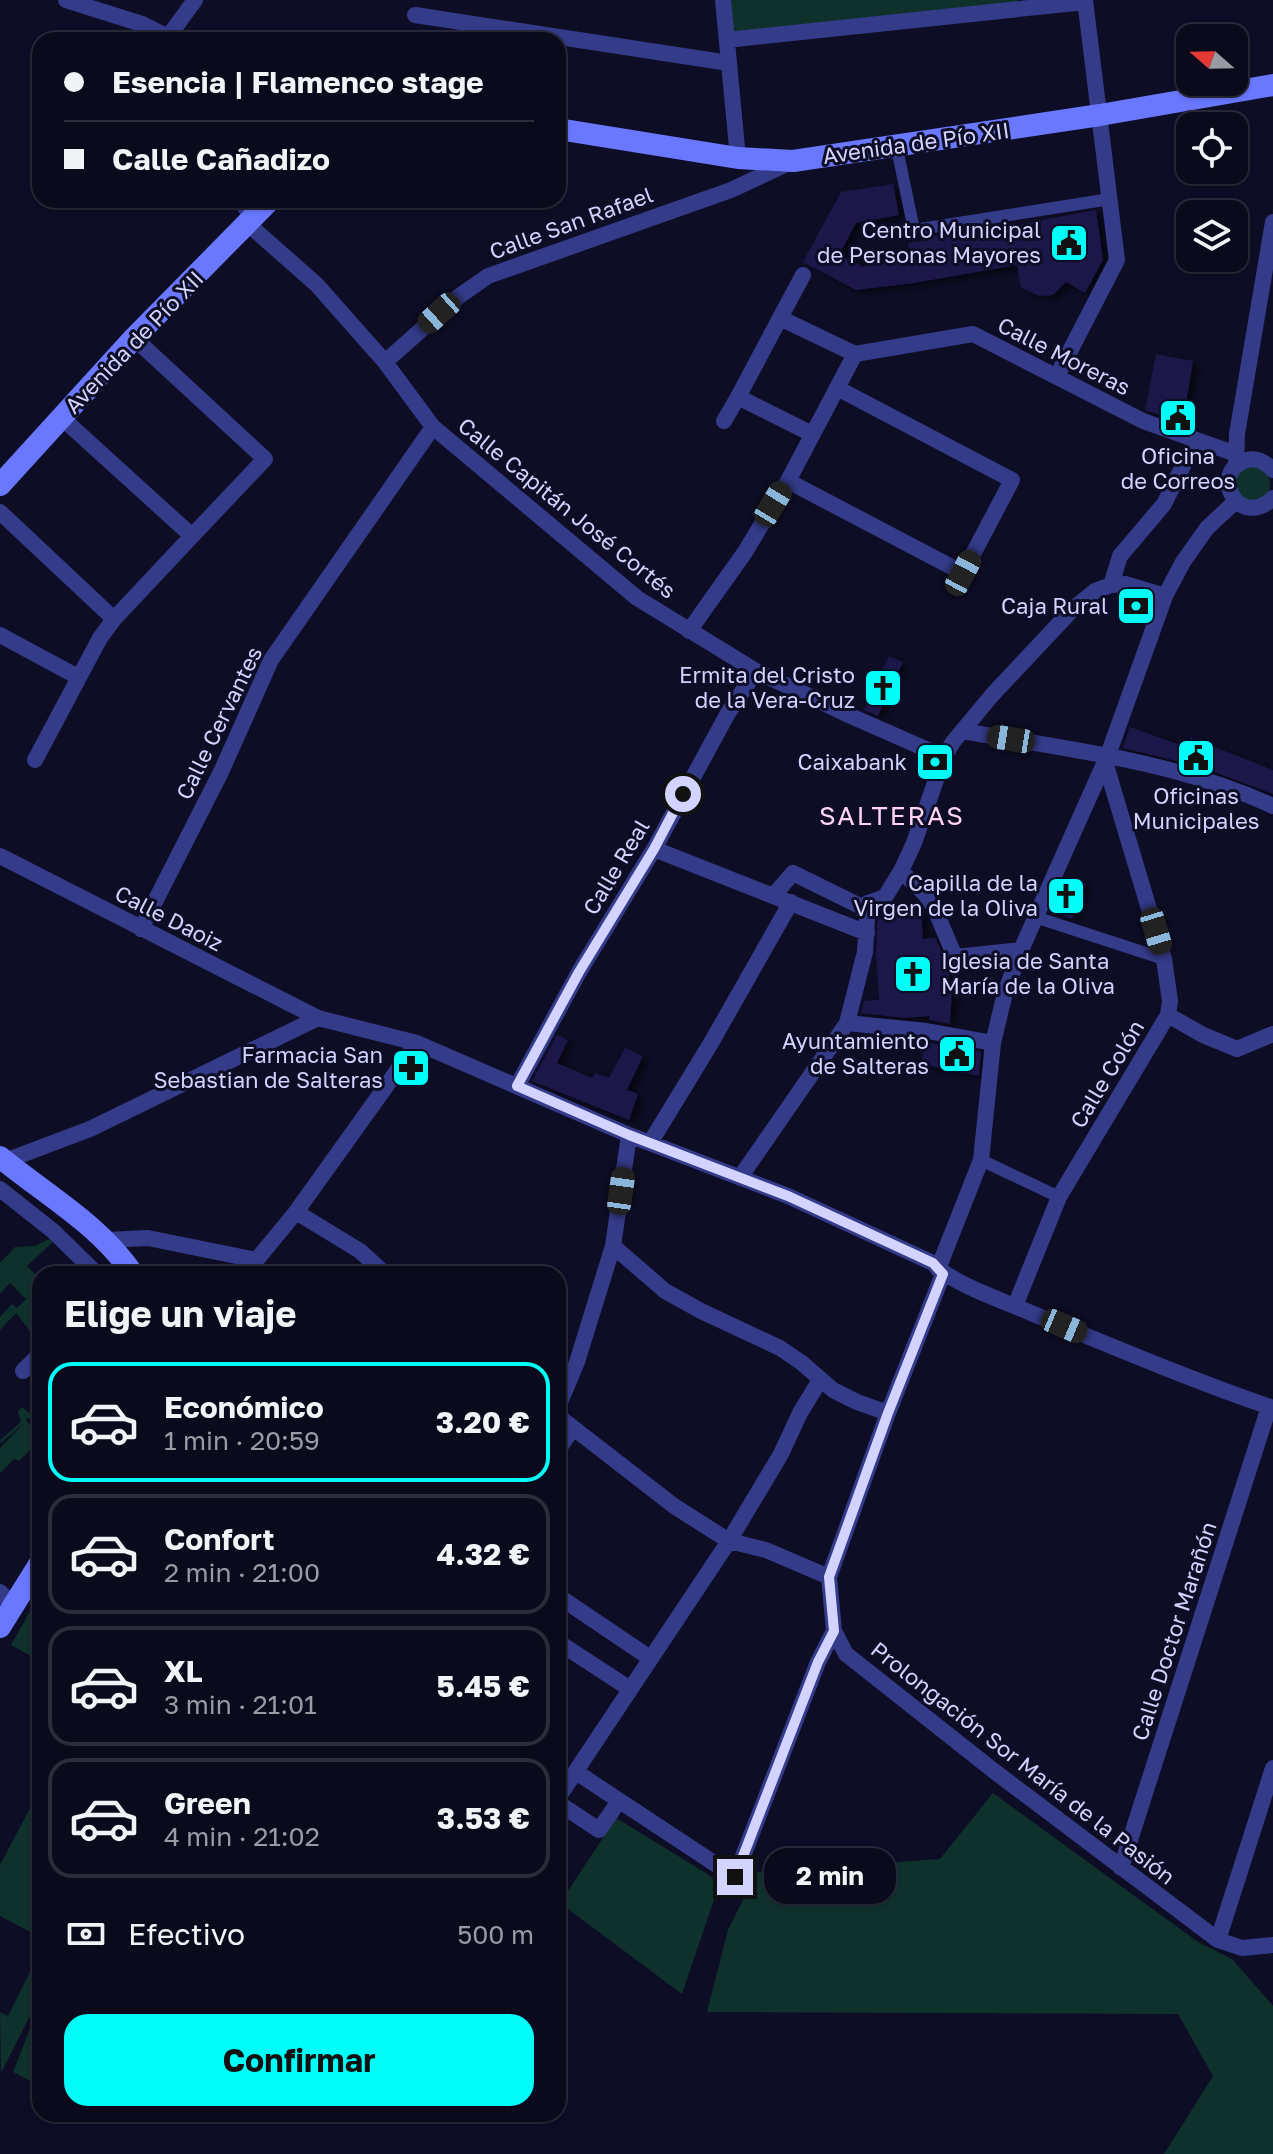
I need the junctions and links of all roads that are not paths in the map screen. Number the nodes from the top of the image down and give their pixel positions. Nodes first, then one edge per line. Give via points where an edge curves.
1 (66, 0) edge
2 (195, 0) edge
3 (723, 0) edge
4 (1085, 1) edge
5 (415, 15) dead end
6 (156, 32) edge
7 (173, 32) edge
8 (526, 32) edge
9 (566, 38) edge
10 (727, 40) junction
11 (729, 63) junction
12 (1273, 85) edge
13 (1100, 115) junction
14 (566, 130) edge
15 (738, 158) junction
16 (899, 158) dead end
17 (793, 161) junction
18 (1110, 199) junction
19 (247, 214) edge
20 (1273, 222) edge
21 (803, 275) dead end
22 (780, 318) junction
23 (134, 338) junction
24 (855, 354) junction
25 (385, 362) junction
26 (1057, 376) junction
27 (837, 388) junction
28 (738, 397) junction
29 (62, 418) junction
30 (724, 421) dead end
31 (433, 427) junction
32 (812, 434) junction
33 (1196, 440) junction
34 (1236, 460) junction
35 (1273, 470) edge
36 (788, 481) junction
37 (0, 485) edge
38 (1273, 498) edge
39 (1236, 501) junction
40 (0, 512) edge
41 (192, 536) junction
42 (1111, 585) junction
43 (1165, 596) junction
44 (114, 619) junction
45 (689, 631) junction
46 (0, 635) edge
47 (756, 671) junction
48 (78, 677) junction
49 (962, 731) junction
50 (944, 757) junction
51 (1107, 759) junction
52 (35, 760) dead end
53 (1273, 806) edge
54 (654, 849) junction
55 (0, 856) edge
56 (901, 871) junction
57 (773, 896) junction
58 (791, 902) junction
59 (868, 910) junction
60 (1035, 917) junction
61 (141, 929) junction
62 (867, 933) junction
63 (1021, 950) junction
64 (1164, 959) junction
65 (1168, 1015) junction
66 (318, 1018) junction
67 (847, 1023) junction
68 (1273, 1034) edge
69 (417, 1043) junction
70 (993, 1043) junction
71 (517, 1086) junction
72 (629, 1135) junction
73 (650, 1143) junction
74 (981, 1160) junction
75 (2, 1166) edge
76 (741, 1176) junction
77 (0, 1189) edge
78 (1059, 1197) junction
79 (296, 1212) junction
80 (106, 1240) junction
81 (613, 1246) junction
82 (256, 1260) junction
83 (89, 1266) edge
84 (127, 1266) edge
85 (251, 1266) edge
86 (376, 1266) edge
87 (940, 1271) junction
88 (1015, 1306) junction
89 (32, 1362) edge
90 (23, 1371) dead end
91 (820, 1380) junction
92 (566, 1388) edge
93 (1271, 1408) edge
94 (888, 1413) junction
95 (566, 1422) edge
96 (573, 1428) junction
97 (566, 1438) edge
98 (729, 1541) junction
99 (32, 1571) edge
100 (829, 1577) junction
101 (6, 1598) edge
102 (566, 1601) edge
103 (0, 1627) edge
104 (834, 1631) junction
105 (566, 1647) edge
106 (650, 1658) junction
107 (630, 1689) junction
108 (1273, 1768) edge
109 (576, 1772) junction
110 (566, 1788) edge
111 (619, 1801) junction
112 (566, 1807) edge
113 (1121, 1868) junction
114 (1218, 1940) junction
115 (1273, 1945) edge

1 - 6 street
2 - 7 street
3 - 10 street
4 - 10 street
4 - 13 street
5 - 8 street
9 - 11 street
10 - 11 street
11 - 15 street
12 - 13 main road, Avenida de Pío XII
13 - 17 main road, Avenida de Pío XII
13 - 18 street
14 - 15 main road, Avenida de Pío XII
15 - 17 main road, Avenida de Pío XII
16 - 18 street via 914,230
17 - 25 street, Calle San Rafael via 731,190 488,276
18 - 26 street via 1117,260
19 - 23 main road, Avenida de Pío XII
19 - 25 street, Calle Capitán José Cortés
20 - 34 street
21 - 22 street
22 - 24 street
22 - 28 street
23 - 29 main road, Avenida de Pío XII
23 - 41 street via 265,459
24 - 26 street, Calle Moreras via 973,334
24 - 27 street
25 - 31 street, Calle Capitán José Cortés
26 - 33 street, Calle Moreras via 1143,421
27 - 32 street
27 - 36 street via 1012,480 963,573
28 - 30 street
28 - 32 street
29 - 37 main road, Avenida de Pío XII
29 - 41 street
31 - 45 street, Calle Capitán José Cortés via 637,598
31 - 61 street, Calle Cervantes via 271,660
32 - 36 street
33 - 34 street, Calle Moreras
33 - 42 street via 1164,504 1120,556
34 - 35 street, Calle Moreras via 1258,460
34 - 39 street via 1229,488
36 - 45 street
38 - 39 street via 1251,508
39 - 43 street via 1207,528
40 - 44 street
41 - 44 street
42 - 43 street
42 - 49 street via 1072,610
43 - 51 street
44 - 48 street
45 - 47 street, Calle Capitán José Cortés
46 - 48 street
47 - 50 street, Calle Capitán José Cortés
47 - 54 street, Calle Real
48 - 52 street
49 - 50 street
49 - 51 street via 1059,745
50 - 56 street
51 - 53 street via 1177,772
51 - 60 street
51 - 64 street, Calle Colón
54 - 57 street
54 - 71 street, Calle Real
55 - 61 street, Calle Daoiz
56 - 59 street via 885,897 868,903
56 - 63 street via 934,907 955,957
57 - 58 street
57 - 59 street via 793,873
58 - 62 street
58 - 73 street
59 - 62 street
60 - 63 street
60 - 64 street
61 - 66 street, Calle Daoiz
62 - 67 street
63 - 70 street
64 - 65 street, Calle Colón
65 - 68 street via 1237,1049
65 - 78 street, Calle Colón
66 - 69 street, Calle Daoiz
66 - 75 street
67 - 70 street
67 - 76 street
69 - 71 street, Calle Daoiz
69 - 79 street
70 - 74 street
71 - 72 street, Calle Daoiz
72 - 73 street, Calle Daoiz
72 - 81 street
73 - 76 street, Calle Daoiz
74 - 78 street
74 - 87 street
75 - 80 main road via 27,1177
76 - 87 street, Calle Daoiz via 933,1263
77 - 83 street
78 - 88 street, Calle Colón
79 - 82 street
79 - 86 street
80 - 82 street via 148,1238
80 - 84 main road
81 - 91 street via 665,1291 780,1348
81 - 92 street
82 - 85 street
87 - 88 street, Calle Daoiz
87 - 94 street
88 - 93 street, Calle Daoiz
89 - 90 street
91 - 94 street
91 - 98 street
93 - 113 street, Calle Doctor Marañón
94 - 100 street
95 - 96 street
96 - 97 street
96 - 98 street
98 - 100 street via 766,1550
98 - 106 street
99 - 101 main road
100 - 104 street
101 - 103 main road
102 - 106 street
104 - 111 street via 735,1877
104 - 113 street, Prolongación Sor María de la Pasión via 846,1654
105 - 107 street
106 - 107 street
107 - 109 street
108 - 114 street
109 - 110 street
109 - 111 street
111 - 112 street via 599,1830
113 - 114 street, Prolongación Sor María de la Pasión
114 - 115 street, Prolongación Sor María de la Pasión via 1242,1948

